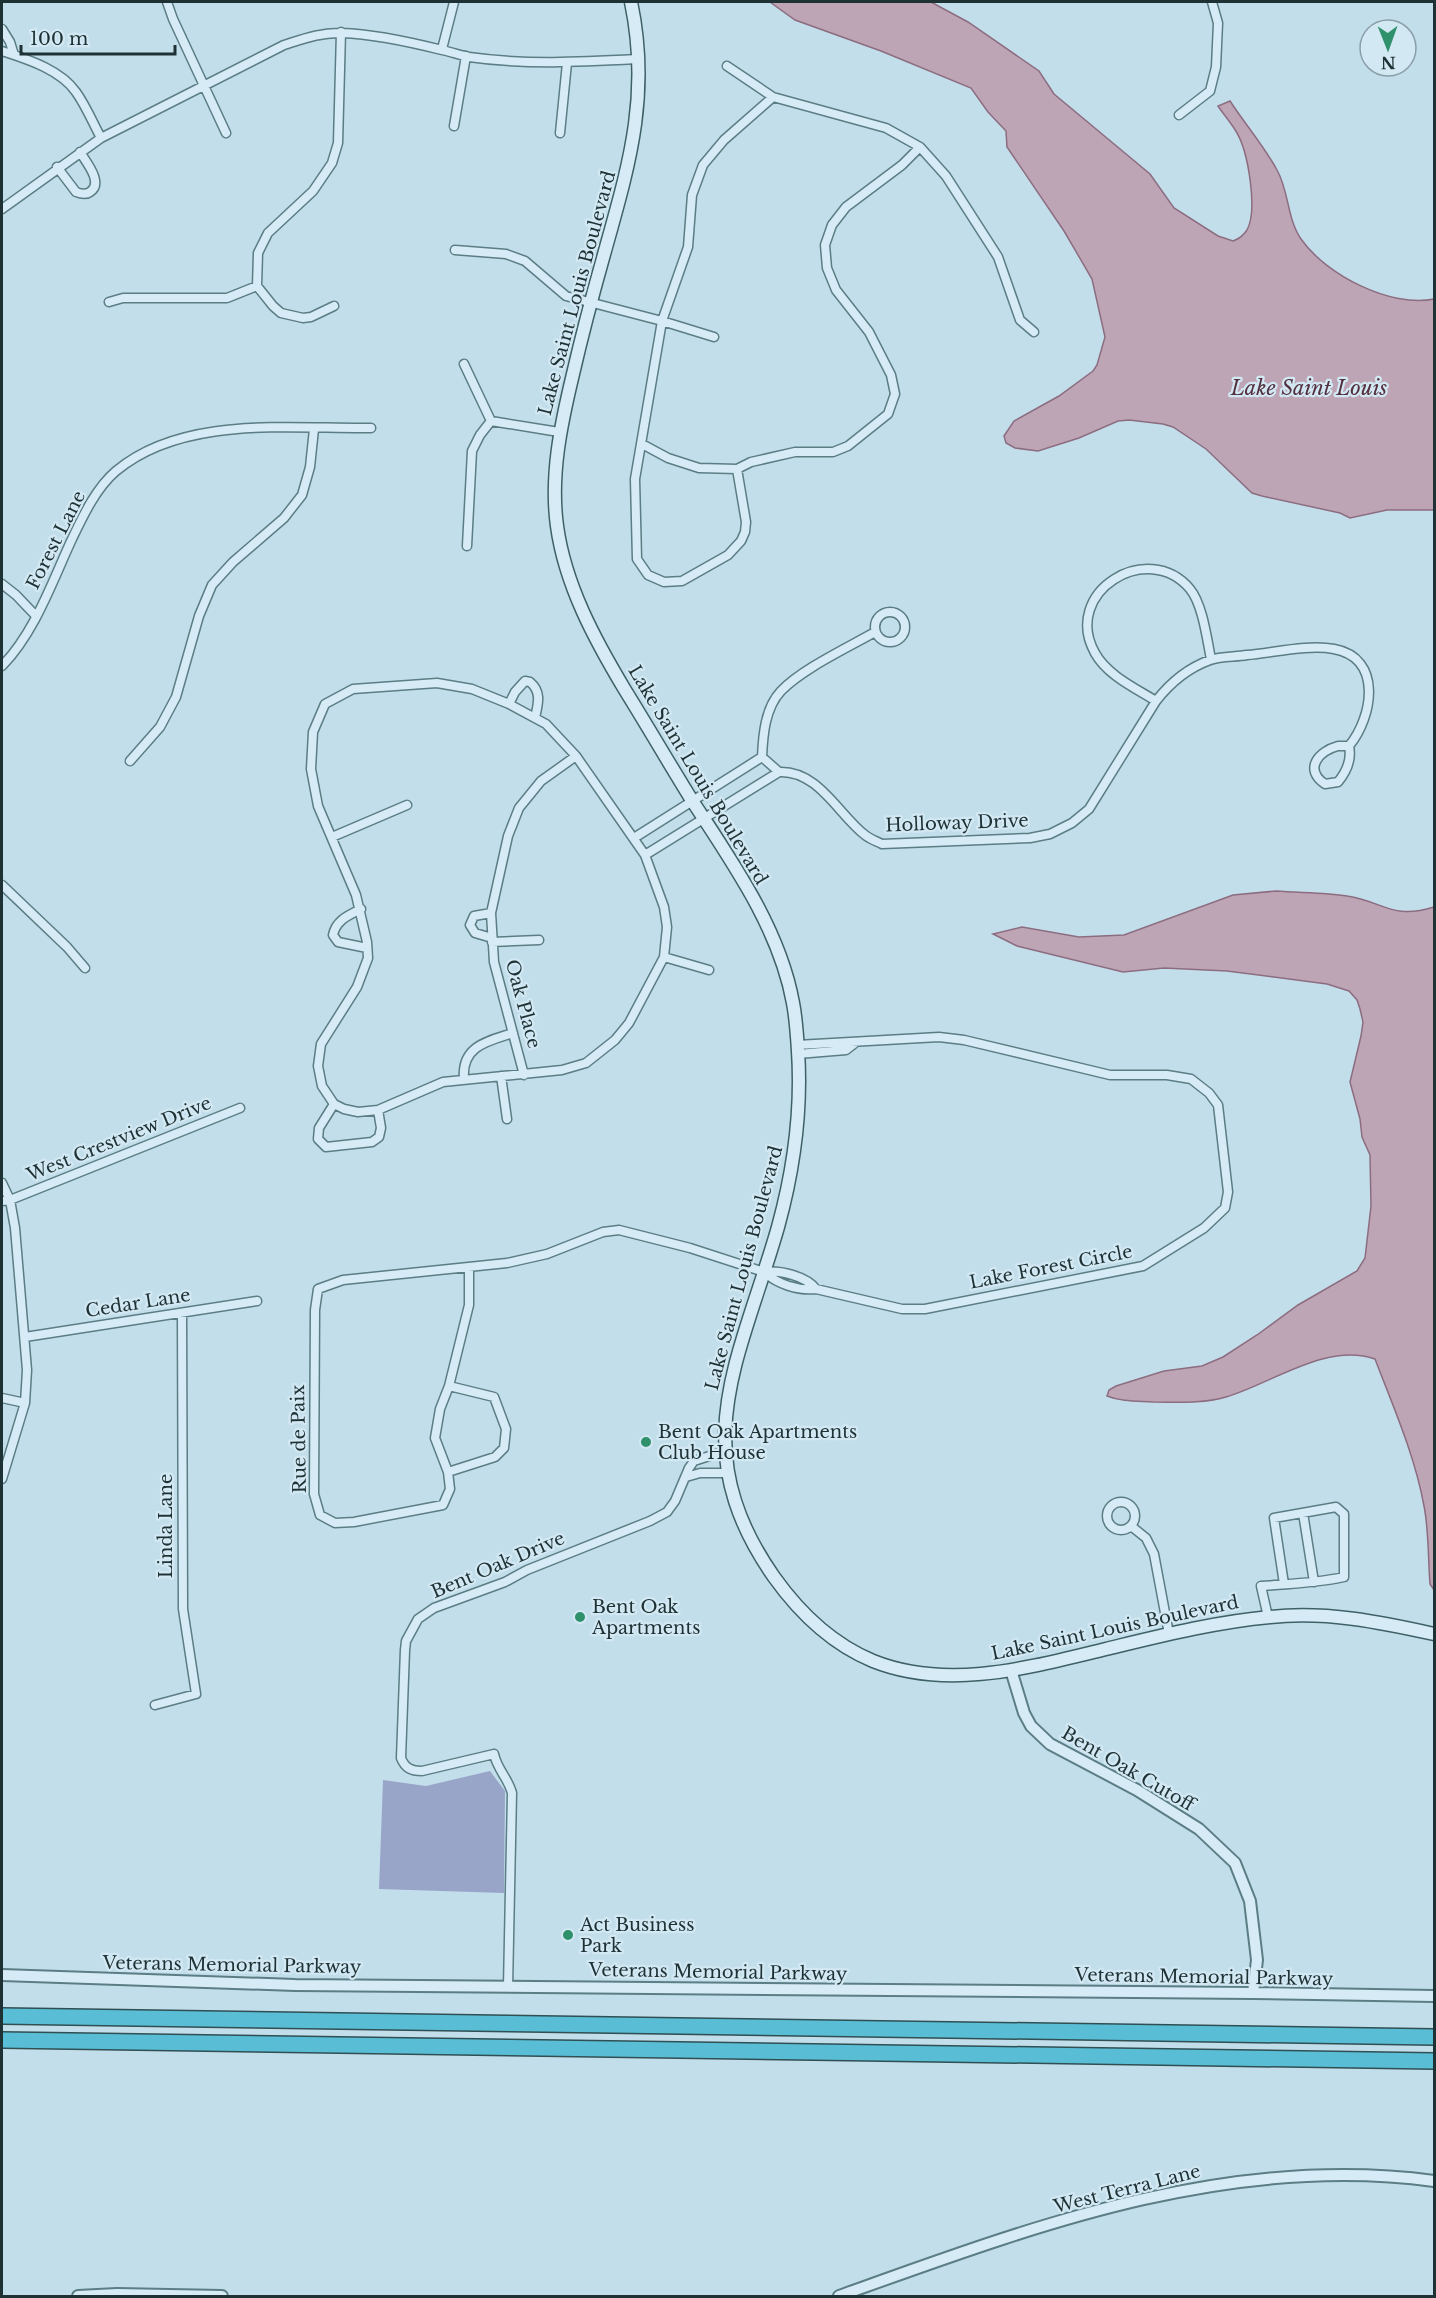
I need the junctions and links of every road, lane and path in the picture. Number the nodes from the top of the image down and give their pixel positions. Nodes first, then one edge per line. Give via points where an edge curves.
1 (167, 2) edge
2 (454, 2) edge
3 (631, 2) edge
4 (1212, 2) edge
5 (2, 29) edge
6 (341, 32) junction
7 (442, 50) junction
8 (2, 51) edge
9 (14, 55) junction
10 (466, 56) junction
11 (638, 59) junction
12 (567, 63) junction
13 (726, 66) dead end
14 (204, 85) junction
15 (773, 97) junction
16 (1179, 115) dead end
17 (454, 126) dead end
18 (226, 133) dead end
19 (560, 133) dead end
20 (101, 138) junction
21 (920, 147) junction
22 (80, 153) junction
23 (57, 168) junction
24 (3, 204) edge
25 (455, 250) dead end
26 (258, 286) junction
27 (590, 302) junction
28 (109, 303) dead end
29 (334, 306) dead end
30 (662, 321) junction
31 (1034, 332) dead end
32 (714, 337) dead end
33 (464, 364) dead end
34 (490, 421) junction
35 (371, 428) dead end
36 (314, 429) junction
37 (559, 432) junction
38 (642, 444) junction
39 (737, 468) junction
40 (467, 546) dead end
41 (2, 584) edge
42 (36, 616) junction
43 (875, 632) dead end
44 (1211, 659) junction
45 (2, 666) edge
46 (1156, 701) junction
47 (509, 704) junction
48 (535, 718) junction
49 (1349, 746) junction
50 (576, 756) junction
51 (762, 757) junction
52 (130, 761) dead end
53 (779, 772) junction
54 (693, 801) junction
55 (407, 805) dead end
56 (704, 818) junction
57 (332, 837) junction
58 (634, 838) junction
59 (645, 855) junction
60 (2, 885) edge
61 (361, 909) junction
62 (491, 913) junction
63 (492, 940) junction
64 (539, 940) dead end
65 (367, 948) junction
66 (664, 957) junction
67 (85, 968) dead end
68 (709, 970) dead end
69 (513, 1033) junction
70 (798, 1049) junction
71 (524, 1075) junction
72 (501, 1076) junction
73 (464, 1079) junction
74 (334, 1104) junction
75 (240, 1108) dead end
76 (378, 1110) junction
77 (507, 1119) dead end
78 (2, 1183) edge
79 (6, 1200) edge
80 (469, 1269) junction
81 (764, 1272) junction
82 (257, 1301) dead end
83 (182, 1313) junction
84 (25, 1337) junction
85 (448, 1386) junction
86 (2, 1398) edge
87 (25, 1403) junction
88 (725, 1450) junction
89 (448, 1472) junction
90 (727, 1473) junction
91 (686, 1477) junction
92 (2, 1479) edge
93 (1303, 1513) junction
94 (1131, 1526) dead end
95 (1314, 1582) junction
96 (1284, 1584) junction
97 (1268, 1617) junction
98 (1169, 1634) junction
99 (1434, 1634) edge
100 (1011, 1670) junction
101 (154, 1705) dead end
102 (2, 1975) edge
103 (507, 1987) junction
104 (1253, 1993) junction
105 (1434, 1996) edge
106 (2, 2016) edge
107 (1434, 2037) edge
108 (2, 2040) edge
109 (1434, 2061) edge
110 (1434, 2181) edge
111 (78, 2296) edge
112 (222, 2296) edge
113 (839, 2296) edge

1 - 14 street
2 - 7 street
3 - 11 main road, Lake Saint Louis Boulevard
4 - 16 street via 1218,22 1216,68 1210,91
5 - 9 street
6 - 7 street
6 - 14 street via 284,45
6 - 26 street via 338,143 332,163 313,191 268,233 258,253
7 - 10 street
8 - 9 street
9 - 20 street via 58,76 74,90
10 - 12 street
10 - 17 street
11 - 12 street
11 - 27 main road, Lake Saint Louis Boulevard via 638,116 628,167
12 - 19 street
13 - 15 street
14 - 18 street
14 - 20 street
15 - 21 street via 886,128
15 - 30 street via 724,140 704,165 692,195 688,247
20 - 22 street
21 - 31 street via 946,176 998,257 1020,320
21 - 39 street via 846,207 832,225 825,245 827,268 836,290 869,332 891,375 895,394 888,414 848,446 832,452 795,452
22 - 23 street
22 - 23 street via 94,175 95,187 91,192 76,192
23 - 24 street
25 - 27 street via 506,254 525,261 566,296
26 - 28 street via 227,298 123,298
26 - 29 street via 273,306 288,316 311,317
27 - 30 street
27 - 37 main road, Lake Saint Louis Boulevard
30 - 32 street
30 - 38 street
33 - 34 street
34 - 37 street
34 - 40 street via 472,451
35 - 36 street, Forest Lane
36 - 42 street, Forest Lane via 243,428 191,434 149,448 115,471 97,493
36 - 52 street via 302,495 284,518 212,585 177,697 160,727
37 - 54 main road, Lake Saint Louis Boulevard via 557,526 567,570 597,644
38 - 39 street via 699,468
38 - 39 street via 634,479 637,559 648,575 664,582 682,581 728,555 741,540 746,522
41 - 42 street
42 - 45 street, Forest Lane
43 - 51 street via 807,671 780,692 769,710
44 - 46 street, Holloway Drive via 1188,671
44 - 46 street via 1191,590 1172,575 1154,570 1129,571 1107,583 1096,594 1088,612 1088,634 1095,653 1108,670
44 - 49 street, Holloway Drive via 1316,648 1335,649 1353,657 1364,672 1370,692 1367,715
46 - 53 street, Holloway Drive via 1089,809 1050,834 1030,838 882,844 866,836 807,779
47 - 48 street
47 - 48 street via 514,692 525,681 530,682 538,692
47 - 57 street via 472,689 437,683 353,689 325,704 313,732 311,769 318,806
48 - 50 street via 546,724
49 - 49 street via 1348,763 1338,782 1325,784 1318,780 1315,771 1320,754
50 - 58 street
50 - 62 street, Oak Place via 541,781 519,808 508,836
51 - 53 street
51 - 54 street
53 - 56 street
54 - 56 main road, Lake Saint Louis Boulevard
54 - 58 street
55 - 57 street
56 - 59 street
56 - 70 main road, Lake Saint Louis Boulevard via 772,937 794,1004
57 - 61 street
58 - 59 street
59 - 66 street via 664,907
60 - 67 street
61 - 65 street
61 - 65 street via 346,916 334,928 333,935 338,942
62 - 63 street, Oak Place
62 - 63 street, Oak Place via 474,916 470,925 475,933
63 - 64 street, Oak Place
63 - 69 street, Oak Place via 494,963
65 - 74 street via 368,958 357,987 321,1044 318,1066 322,1086
66 - 68 street
66 - 71 street via 629,1023 600,1054 561,1070
69 - 71 street, Oak Place
69 - 73 street via 489,1040 470,1052
70 - 81 main road, Lake Saint Louis Boulevard via 797,1138
70 - 81 street, Lake Forest Circle via 846,1050 855,1043 939,1037 1110,1075 1191,1079 1218,1105 1228,1192 1225,1208 1204,1228 1143,1266 925,1309 902,1309 807,1290 780,1283
71 - 72 street
72 - 73 street
72 - 77 street
73 - 76 street via 443,1082
74 - 76 street via 358,1112
74 - 76 street via 319,1128 318,1139 326,1147 372,1142 379,1137 381,1128
75 - 79 street, West Crestview Drive
78 - 79 street
79 - 84 street via 19,1262
80 - 81 street, Rue de Paix via 537,1256 619,1230
80 - 85 street, Rue de Paix via 470,1305
80 - 89 street, Rue de Paix via 344,1280 318,1289 315,1310 315,1494 320,1515 335,1523 354,1522 443,1504 450,1489
81 - 88 main road, Lake Saint Louis Boulevard via 732,1372
82 - 83 street, Cedar Lane
83 - 84 street, Cedar Lane
83 - 101 street, Linda Lane via 183,1610 196,1694
84 - 87 street
85 - 89 street, Rue de Paix via 435,1438
85 - 89 street via 494,1397 506,1429 504,1448 495,1457
86 - 87 street
87 - 92 street
88 - 90 main road, Lake Saint Louis Boulevard
88 - 91 street, Bent Oak Drive via 694,1461
90 - 91 street
90 - 100 main road, Lake Saint Louis Boulevard via 752,1543 790,1599 832,1639 871,1660 917,1673 951,1675
91 - 103 street, Bent Oak Drive via 667,1512 505,1582 434,1608 418,1619 406,1641 401,1758 404,1765 412,1771 422,1771 494,1754 498,1769 510,1784
93 - 95 street
93 - 95 street via 1336,1507 1344,1514 1344,1577
93 - 96 street via 1274,1518
94 - 98 street via 1146,1538 1154,1554
95 - 96 street
96 - 97 street via 1261,1586
97 - 98 main road, Lake Saint Louis Boulevard
97 - 99 main road, Lake Saint Louis Boulevard via 1344,1616
98 - 100 main road, Lake Saint Louis Boulevard
100 - 104 street, Bent Oak Cutoff via 1024,1713 1050,1744 1137,1790 1199,1829 1235,1863 1250,1901 1257,1960
102 - 103 street, Veterans Memorial Parkway
103 - 104 street, Veterans Memorial Parkway
104 - 105 street, Veterans Memorial Parkway
106 - 107 highway
108 - 109 highway
110 - 113 street, West Terra Lane via 1338,2175 1249,2179 1196,2187 1113,2206
111 - 112 street

